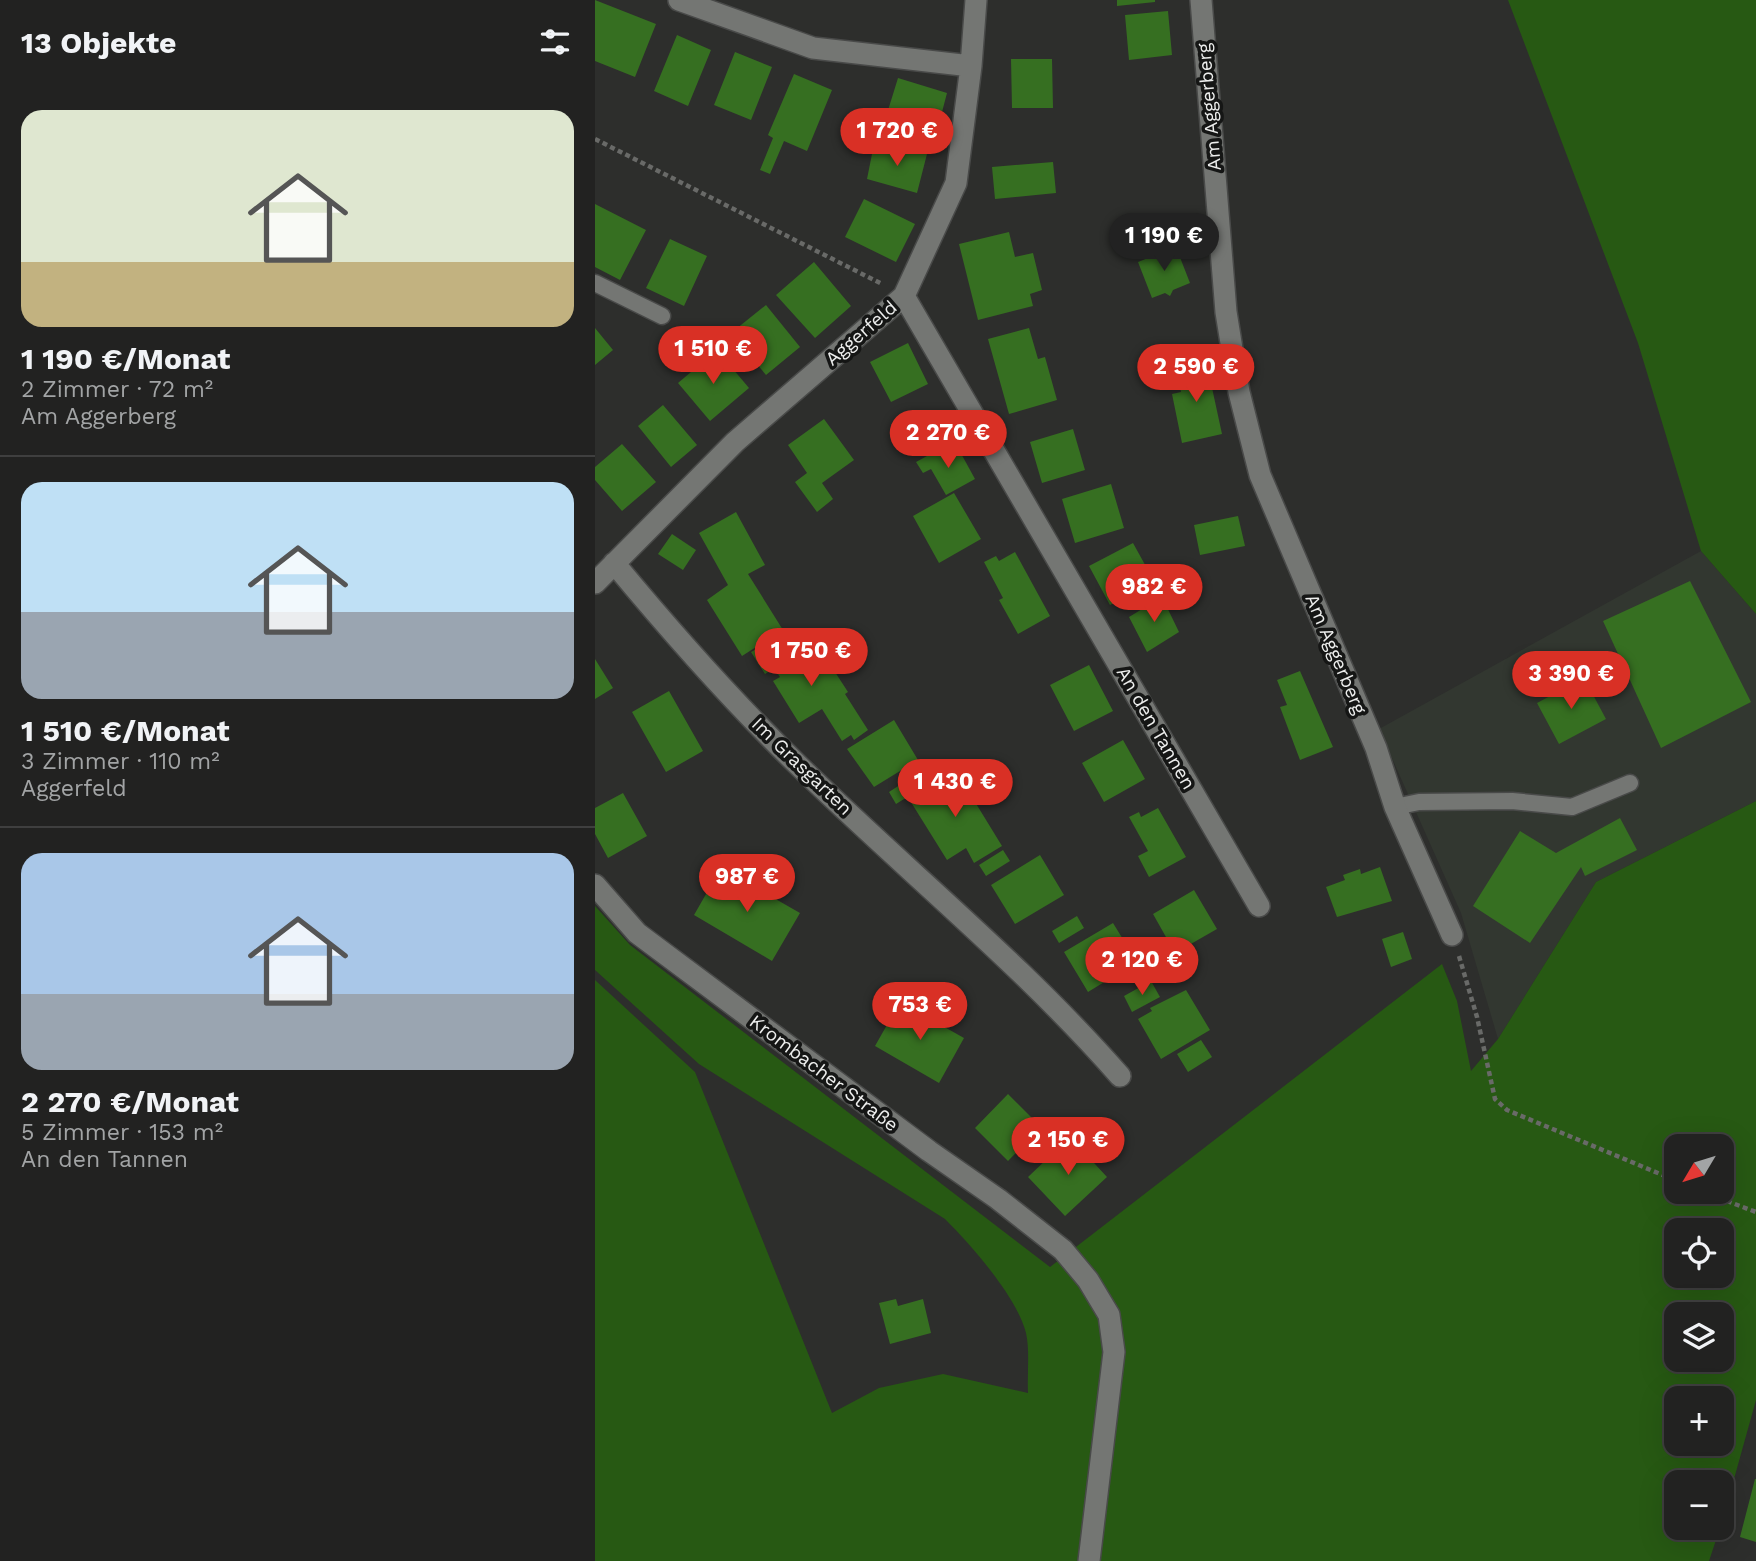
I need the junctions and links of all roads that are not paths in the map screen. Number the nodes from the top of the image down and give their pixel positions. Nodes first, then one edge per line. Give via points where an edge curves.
1 (679, 0) edge
2 (976, 0) edge
3 (1201, 0) edge
4 (971, 66) junction
5 (595, 284) edge
6 (905, 296) junction
7 (662, 316) dead end
8 (614, 564) junction
9 (595, 583) edge
10 (1630, 783) dead end
11 (1395, 807) junction
12 (595, 885) edge
13 (1259, 906) dead end
14 (1452, 935) road end
15 (1120, 1076) dead end
16 (1089, 1561) edge

1 - 4 street via 813,48
2 - 4 street, Aggerfeld
3 - 11 street, Am Aggerberg via 1226,312 1239,392 1260,475 1376,748
4 - 6 street, Aggerfeld via 956,183
5 - 7 lane
6 - 8 street, Aggerfeld via 735,442
6 - 13 street, An den Tannen
8 - 9 street, Aggerfeld
8 - 15 street, Im Grasgarten via 691,656 796,763 1069,1017
10 - 11 lane via 1572,807 1512,801 1419,802
11 - 14 street, Am Aggerberg
12 - 16 street, Krombacher Straße via 637,933 998,1199 1063,1250 1088,1280 1109,1315 1114,1352

